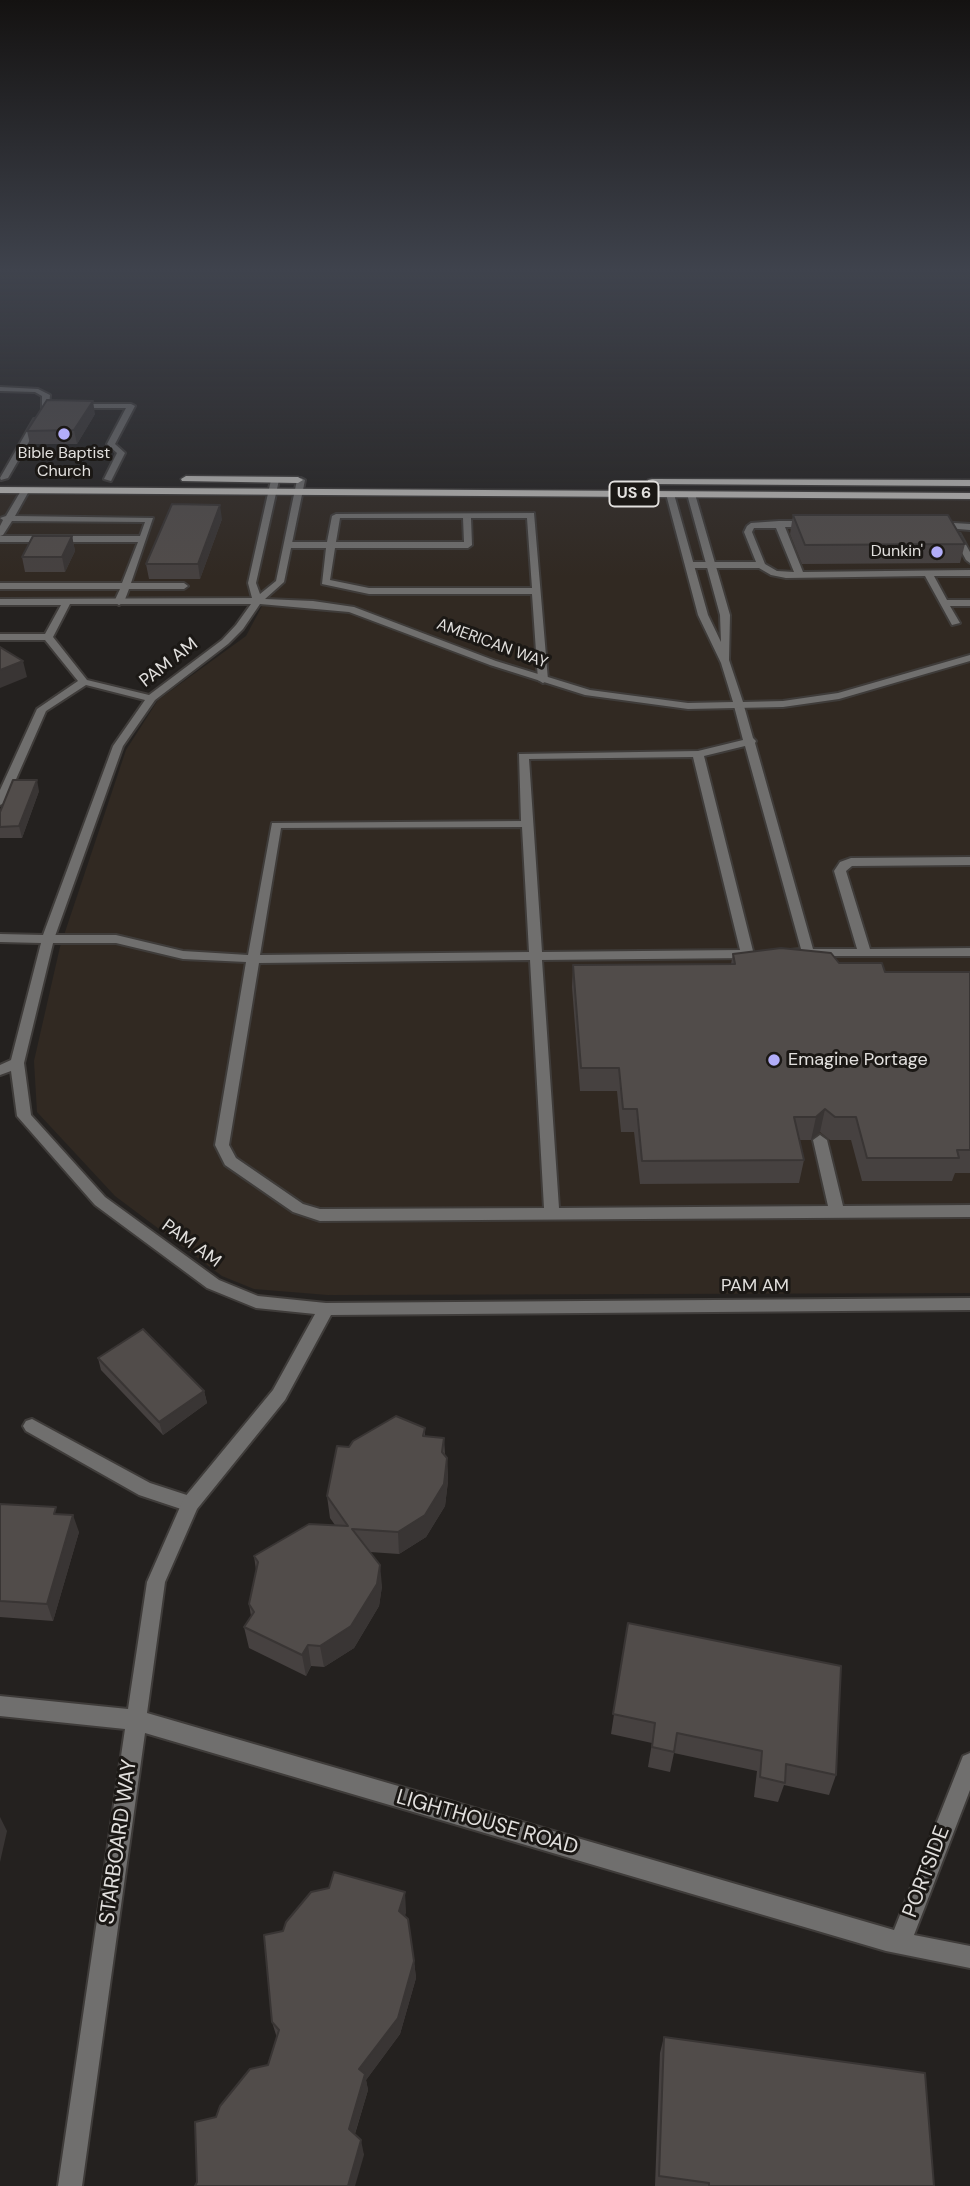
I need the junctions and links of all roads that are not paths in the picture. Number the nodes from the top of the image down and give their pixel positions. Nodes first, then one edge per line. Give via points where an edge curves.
1 (0, 389) edge
2 (45, 406) junction
3 (58, 406) edge
4 (70, 406) edge
5 (2, 478) edge
6 (108, 479) junction
7 (122, 479) dead end
8 (178, 479) dead end
9 (275, 480) junction
10 (306, 480) joint
11 (637, 482) dead end
12 (970, 483) edge
13 (0, 490) edge
14 (25, 491) junction
15 (273, 492) junction
16 (299, 492) junction
17 (670, 494) junction
18 (691, 494) junction
19 (970, 495) edge
20 (467, 515) junction
21 (5, 518) edge
22 (928, 523) edge
23 (779, 524) junction
24 (820, 524) edge
25 (952, 527) junction
26 (970, 527) edge
27 (0, 533) edge
28 (0, 539) edge
29 (142, 540) junction
30 (288, 545) junction
31 (331, 546) junction
32 (970, 560) edge
33 (689, 565) junction
34 (711, 565) junction
35 (761, 565) junction
36 (928, 574) junction
37 (800, 575) junction
38 (970, 575) edge
39 (0, 586) edge
40 (125, 586) junction
41 (184, 586) edge
42 (937, 590) junction
43 (535, 591) junction
44 (0, 601) edge
45 (257, 601) junction
46 (67, 602) junction
47 (119, 602) junction
48 (944, 603) junction
49 (970, 603) edge
50 (955, 622) dead end
51 (0, 636) edge
52 (48, 637) junction
53 (970, 658) edge
54 (726, 663) junction
55 (543, 680) junction
56 (84, 682) junction
57 (151, 698) junction
58 (739, 706) junction
59 (751, 741) junction
60 (698, 754) junction
61 (0, 802) edge
62 (527, 824) junction
63 (970, 861) edge
64 (0, 938) edge
65 (48, 939) junction
66 (970, 952) edge
67 (784, 953) edge
68 (808, 953) junction
69 (865, 953) junction
70 (536, 956) junction
71 (255, 959) junction
72 (18, 1063) junction
73 (0, 1070) edge
74 (820, 1140) edge
75 (970, 1211) edge
76 (837, 1212) junction
77 (552, 1215) junction
78 (970, 1304) edge
79 (326, 1308) junction
80 (32, 1426) dead end
81 (190, 1504) junction
82 (0, 1706) edge
83 (136, 1720) junction
84 (970, 1763) edge
85 (900, 1943) junction
86 (970, 1957) edge
87 (70, 2186) edge

1 - 2 street via 36,390 46,395
2 - 3 street
2 - 5 street
4 - 6 street via 131,406 111,444 121,453
5 - 6 main road
6 - 7 main road
8 - 9 main road
9 - 10 main road
9 - 15 street
10 - 16 street, PAM AM
11 - 12 main road, US 6
13 - 14 main road, US 6
14 - 15 main road, US 6
14 - 21 street
15 - 16 main road, US 6
15 - 45 street via 252,583
16 - 17 main road, US 6 / US 6
16 - 30 street, PAM AM
17 - 18 main road, US 6 / US 6
17 - 33 street
18 - 19 main road, US 6 / US 6
18 - 34 street
20 - 31 street via 336,516
20 - 31 street via 468,545
20 - 43 street via 530,515
21 - 27 street
21 - 29 street via 150,520
22 - 25 street
23 - 24 street
23 - 35 street via 757,524 748,532
23 - 37 street
25 - 26 street
25 - 32 street
28 - 29 street
29 - 40 street
30 - 31 street
30 - 45 street, PAM AM via 280,582
31 - 43 street via 325,582 369,591
33 - 34 street
33 - 54 street via 703,615
34 - 35 street
34 - 54 street via 725,615
35 - 37 street via 774,573
36 - 37 street
36 - 38 street
36 - 42 street
38 - 42 street
39 - 40 street
40 - 41 street
40 - 47 street
42 - 48 street
43 - 55 street
44 - 46 street, AMERICAN WAY
45 - 47 street, AMERICAN WAY
45 - 55 street, AMERICAN WAY via 351,609
45 - 57 street, PAM AM via 225,642
46 - 47 street, AMERICAN WAY
46 - 52 street
48 - 49 street
48 - 50 street
51 - 52 street
52 - 56 street
53 - 58 street, AMERICAN WAY via 839,695
54 - 58 street
55 - 58 street, AMERICAN WAY via 632,701
56 - 57 street
56 - 61 street via 42,709
57 - 65 street, PAM AM via 118,746
58 - 59 street
59 - 60 street
59 - 68 street
60 - 62 street via 523,756
60 - 70 street via 753,954
62 - 70 street
62 - 71 street via 276,825
63 - 69 street via 844,864 840,871
64 - 65 street
65 - 71 street via 116,940 183,955
65 - 72 street, PAM AM
66 - 69 street
67 - 68 street
68 - 69 street
70 - 71 street
70 - 77 street
71 - 77 street via 222,1145 230,1161 298,1208 320,1215
72 - 73 street
72 - 79 street, PAM AM via 24,1116 100,1201 212,1284 256,1302
74 - 76 street
75 - 76 street
76 - 77 street
78 - 79 street, PAM AM
79 - 81 street, STARBOARD WAY via 279,1395
80 - 81 street via 145,1489
81 - 83 street, STARBOARD WAY via 156,1582
82 - 83 street, LIGHTHOUSE ROAD
83 - 85 street, LIGHTHOUSE ROAD
83 - 87 street, STARBOARD WAY
84 - 85 street, PORTSIDE
85 - 86 street, LIGHTHOUSE ROAD

